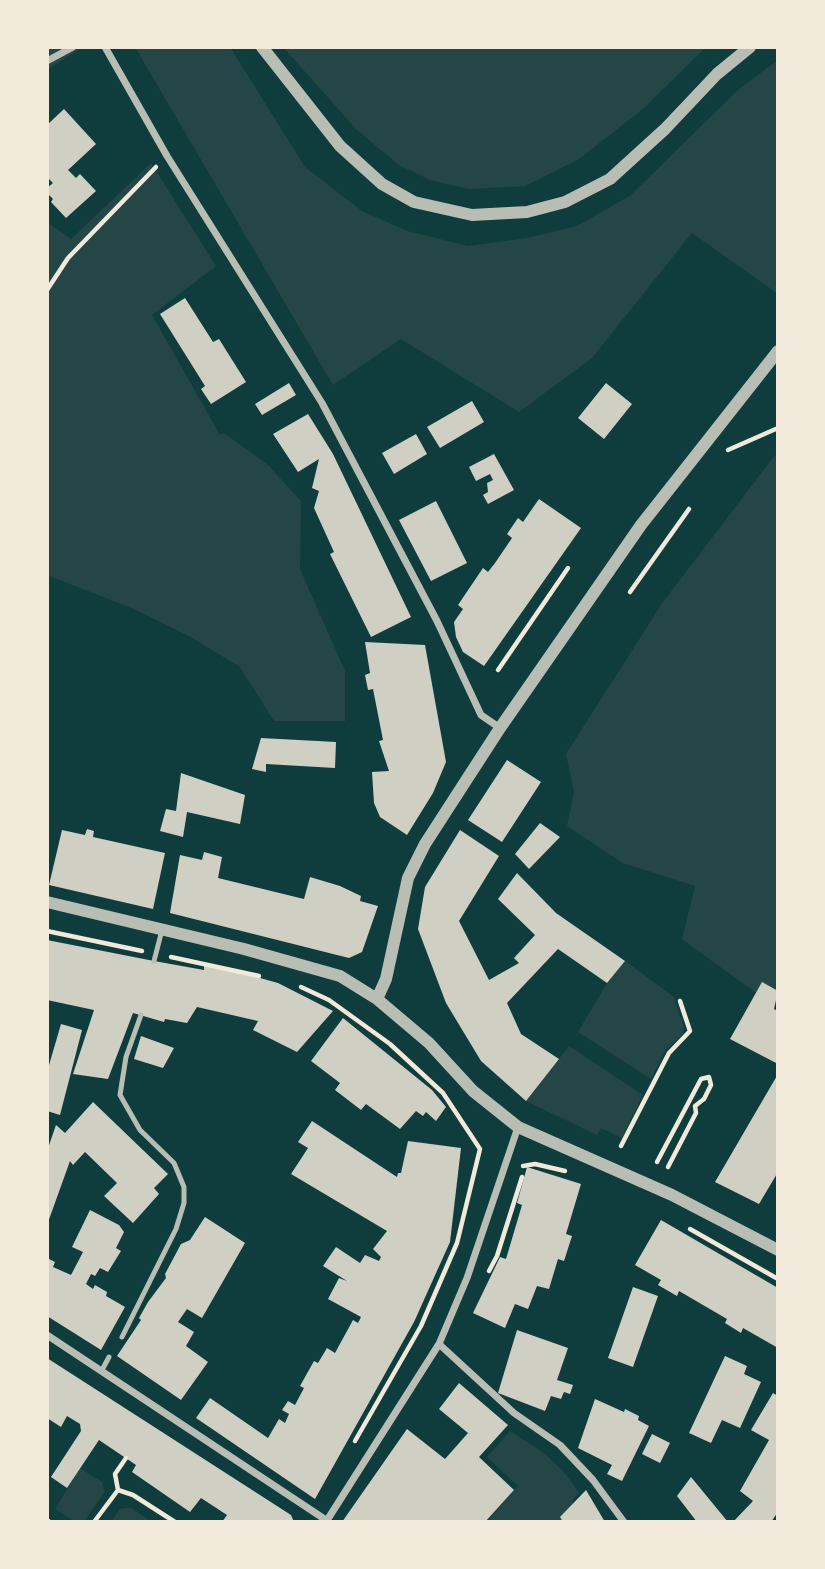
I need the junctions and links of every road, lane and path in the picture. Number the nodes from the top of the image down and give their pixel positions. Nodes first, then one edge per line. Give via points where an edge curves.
1 (74, 47) edge
2 (105, 47) edge
3 (262, 47) edge
4 (750, 47) edge
5 (47, 61) edge
6 (167, 156) junction
7 (47, 290) edge
8 (778, 351) edge
9 (778, 428) edge
10 (728, 450) dead end
11 (690, 509) dead end
12 (568, 568) dead end
13 (630, 592) dead end
14 (498, 670) dead end
15 (500, 728) junction
16 (47, 902) edge
17 (162, 930) junction
18 (47, 931) edge
19 (156, 953) junction
20 (154, 961) dead end
21 (267, 978) dead end
22 (290, 984) dead end
23 (377, 999) junction
24 (680, 1000) dead end
25 (141, 1015) dead end
26 (691, 1098) junction
27 (698, 1101) junction
28 (678, 1121) junction
29 (518, 1127) junction
30 (689, 1127) junction
31 (671, 1136) junction
32 (681, 1142) junction
33 (621, 1146) dead end
34 (480, 1150) junction
35 (507, 1160) junction
36 (657, 1162) dead end
37 (668, 1167) dead end
38 (575, 1174) dead end
39 (688, 1228) dead end
40 (778, 1250) edge
41 (778, 1279) edge
42 (47, 1335) edge
43 (122, 1336) dead end
44 (439, 1344) junction
45 (109, 1357) dead end
46 (102, 1370) junction
47 (348, 1453) dead end
48 (126, 1458) dead end
49 (118, 1490) junction
50 (326, 1521) edge
51 (94, 1522) edge
52 (175, 1522) edge
53 (624, 1522) edge

1 - 5 street
2 - 6 street
3 - 4 street via 340,146 382,184 414,202 472,215 527,212 565,202 610,179
6 - 7 path via 68,258
6 - 15 street via 323,403 431,608 481,715
8 - 15 street via 668,488
9 - 10 path
11 - 13 path
12 - 14 path
15 - 23 street via 415,862
16 - 17 street
17 - 19 lane
17 - 23 street via 334,974
18 - 19 path
19 - 20 lane
19 - 21 path
22 - 34 path via 329,999 390,1044 443,1093
23 - 29 street via 429,1043 473,1091
24 - 33 path via 690,1031 668,1054
25 - 43 lane via 126,1056 120,1095 140,1130 174,1163 184,1187 184,1203 176,1229
26 - 27 path
26 - 27 path via 701,1079 709,1077 711,1085
26 - 28 path
27 - 30 path
28 - 30 path
28 - 31 path
29 - 35 street
29 - 40 street via 672,1195
30 - 32 path
31 - 32 path
31 - 36 path
32 - 37 path
34 - 35 path
34 - 47 path via 457,1243 421,1326
35 - 38 path
35 - 44 street
39 - 41 path
42 - 46 street
44 - 50 street
44 - 53 street via 514,1413 560,1445
45 - 46 lane
46 - 50 street
48 - 49 path via 115,1474
49 - 51 path
49 - 52 path

